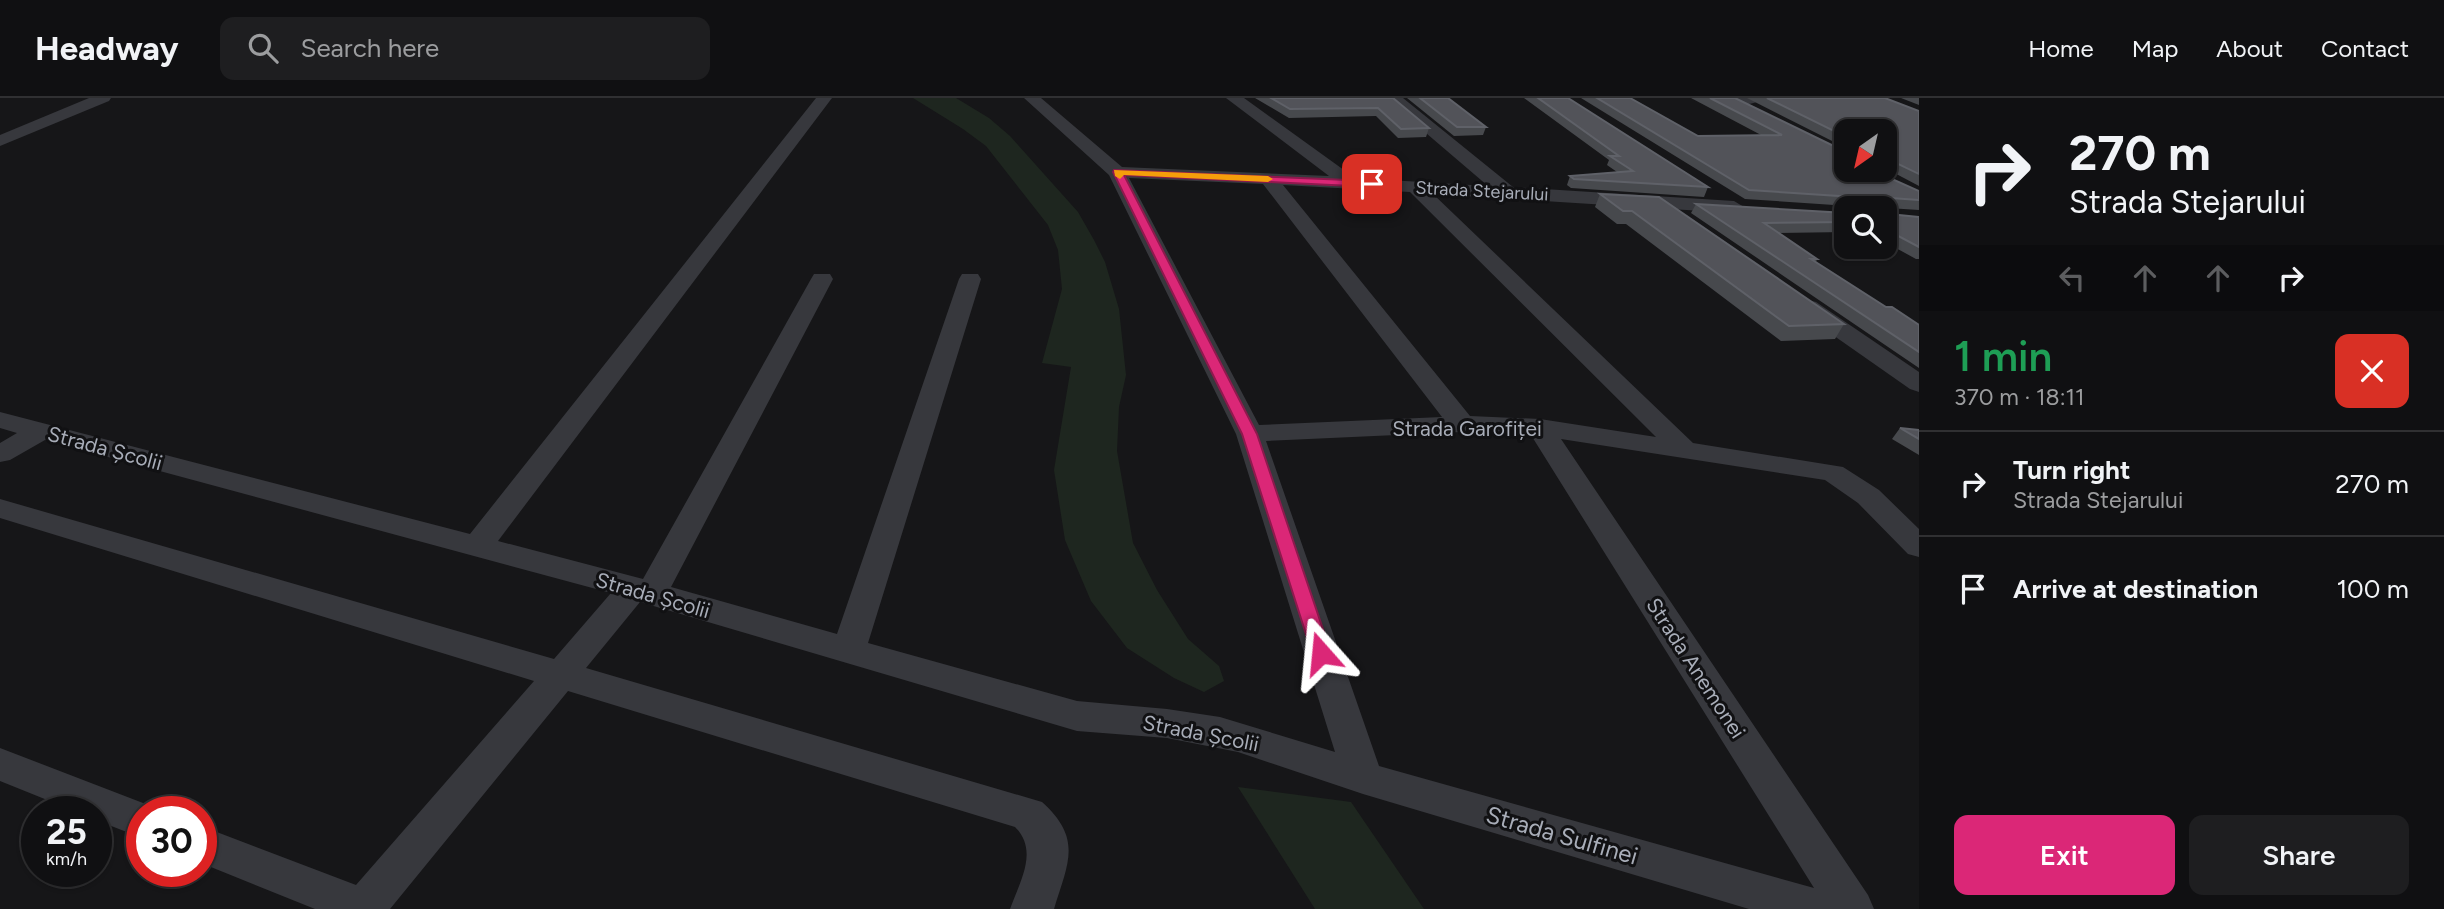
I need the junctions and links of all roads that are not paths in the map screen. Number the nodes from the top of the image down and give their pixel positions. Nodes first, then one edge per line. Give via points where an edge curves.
1 (103, 98) edge
2 (824, 98) edge
3 (1032, 98) edge
4 (1234, 98) edge
5 (1393, 98) edge
6 (1731, 99) edge
7 (1756, 105) edge
8 (0, 141) edge
9 (1118, 172) junction
10 (1268, 179) junction
11 (1350, 183) junction
12 (1705, 185) edge
13 (1416, 188) junction
14 (1508, 193) junction
15 (1658, 202) junction
16 (1691, 225) edge
17 (822, 279) dead end
18 (970, 279) dead end
19 (1794, 297) edge
20 (1919, 384) edge
21 (0, 420) edge
22 (1462, 424) junction
23 (1540, 427) junction
24 (41, 431) junction
25 (1250, 434) junction
26 (1683, 448) junction
27 (0, 454) edge
28 (0, 508) edge
29 (477, 547) junction
30 (1919, 547) edge
31 (642, 591) junction
32 (848, 651) junction
33 (561, 676) junction
34 (1307, 757) joint
35 (0, 764) edge
36 (1363, 778) junction
37 (126, 814) edge
38 (217, 850) edge
39 (365, 909) edge
40 (1032, 909) edge
41 (1818, 909) edge
42 (1852, 909) edge

1 - 8 street
2 - 29 street
3 - 9 street
4 - 11 street
5 - 14 street
6 - 7 street
9 - 10 street, Strada Stejarului
9 - 25 street
10 - 11 street, Strada Stejarului
10 - 22 street
11 - 13 street, Strada Stejarului
12 - 15 street, Strada Stejarului via 1746,208
13 - 14 street, Strada Stejarului
13 - 26 street
14 - 15 street, Strada Stejarului
15 - 16 street
17 - 31 street
18 - 32 street
19 - 20 street
21 - 24 street, Strada Școlii
22 - 23 street, Strada Garofiței
22 - 25 street, Strada Garofiței
23 - 26 street, Strada Garofiței
23 - 42 street, Strada Anemonei
24 - 27 street
24 - 29 street, Strada Școlii
25 - 36 street
26 - 30 street, Strada Garofiței via 1833,473 1869,496
28 - 33 street
29 - 31 street, Strada Școlii
31 - 32 street, Strada Școlii
31 - 33 street
32 - 34 street, Strada Școlii via 1077,716 1220,732
33 - 39 street
33 - 40 street via 1028,814 1045,830 1049,857
34 - 36 street, Strada Sulfinei
35 - 37 street
36 - 41 street, Strada Sulfinei
38 - 39 street

